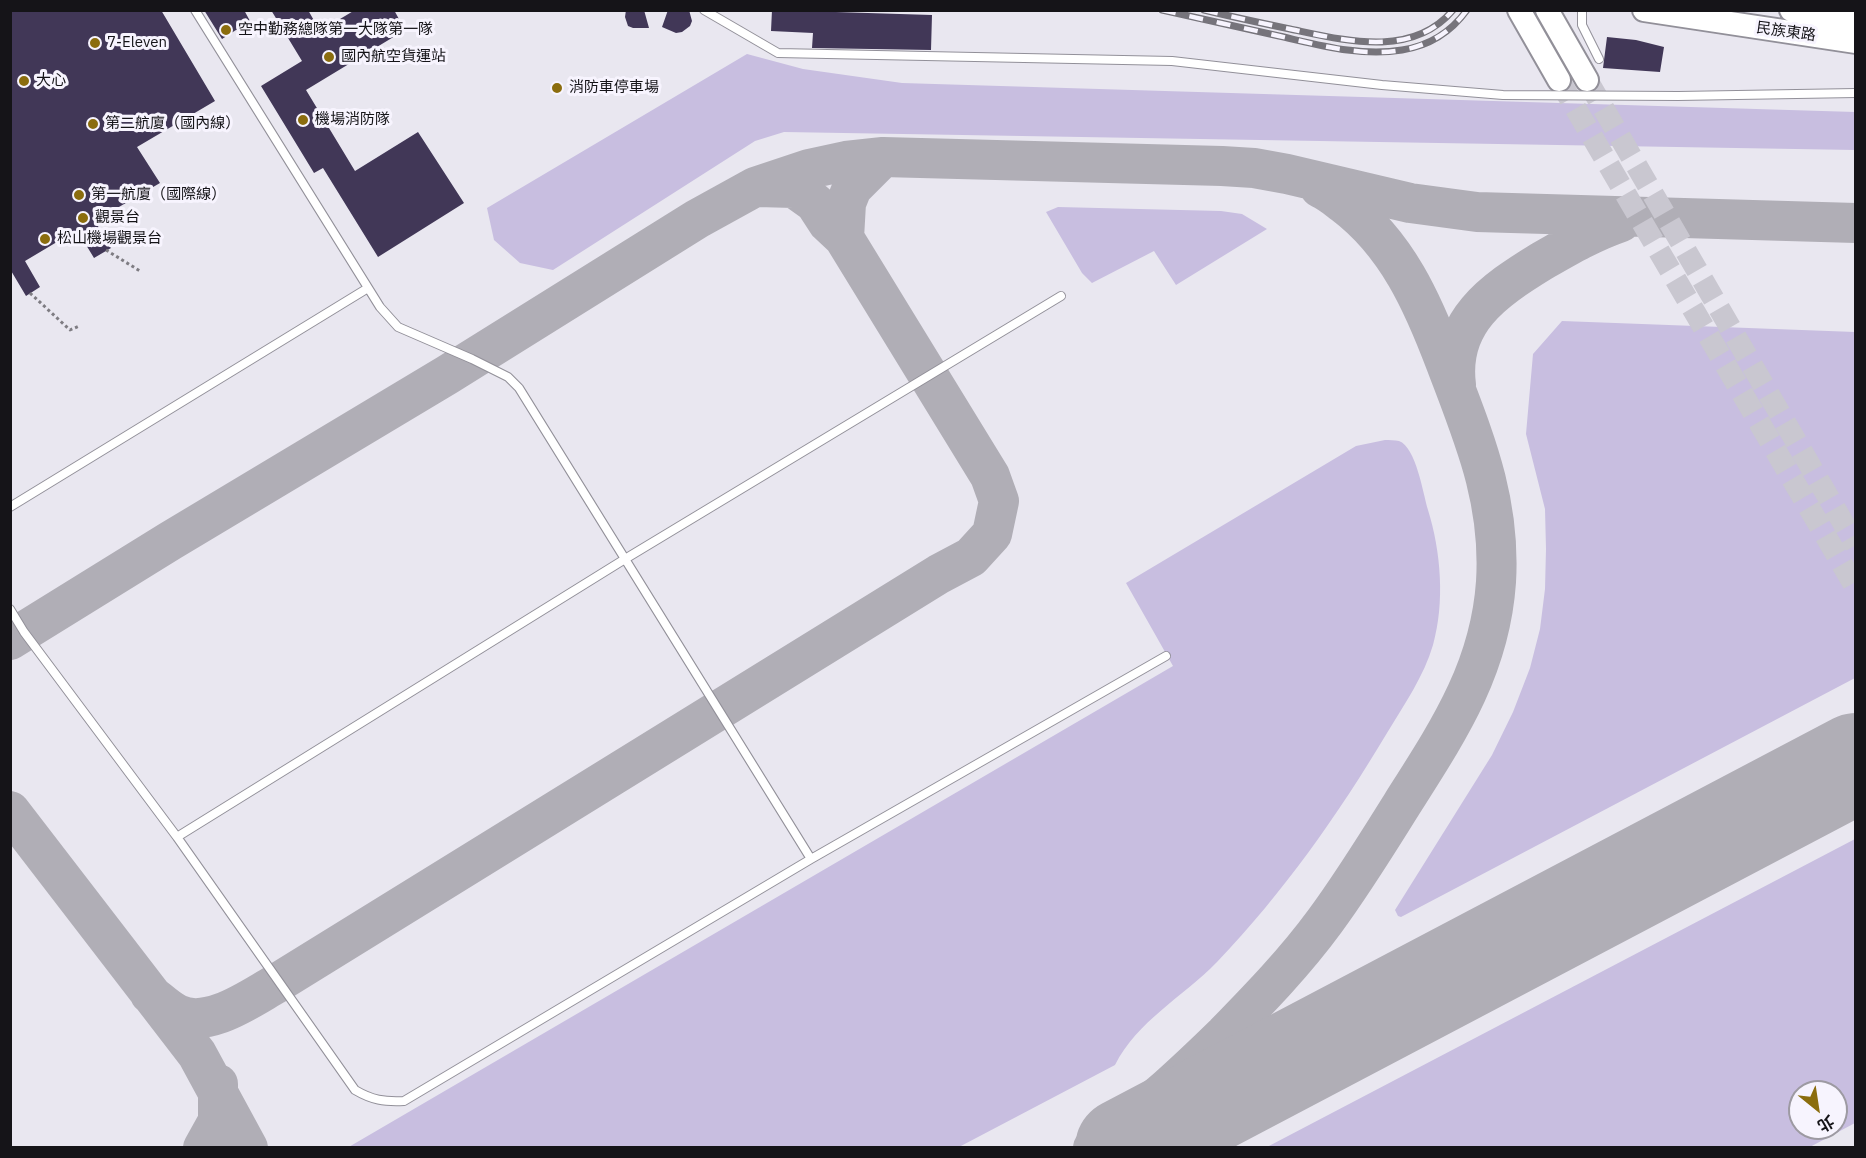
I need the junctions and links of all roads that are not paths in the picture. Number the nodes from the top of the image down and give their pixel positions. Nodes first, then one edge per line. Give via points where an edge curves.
1 (195, 10) edge
2 (704, 10) edge
3 (1519, 10) edge
4 (1547, 10) edge
5 (1582, 10) edge
6 (1644, 10) edge
7 (1805, 18) edge
8 (1856, 21) edge
9 (1856, 42) edge
10 (1599, 59) dead end
11 (1559, 80) tunnel mouth
12 (1587, 80) tunnel mouth
13 (1856, 93) edge
14 (368, 288) junction
15 (1061, 296) dead end
16 (10, 507) edge
17 (625, 560) junction
18 (10, 609) edge
19 (1166, 656) dead end
20 (177, 837) junction
21 (811, 859) junction

1 - 14 lane
2 - 13 lane via 778,53 1172,61 1503,95
3 - 11 street
4 - 12 street
5 - 10 lane via 1582,25
6 - 7 street, 民族東路
7 - 8 street, 民族東路
7 - 9 street, 民族東路
14 - 16 lane
14 - 17 lane via 398,327 472,359 519,387
15 - 17 lane
17 - 20 lane
17 - 21 lane
18 - 20 lane
19 - 21 lane
20 - 21 lane via 355,1090 371,1100 387,1102 404,1101

